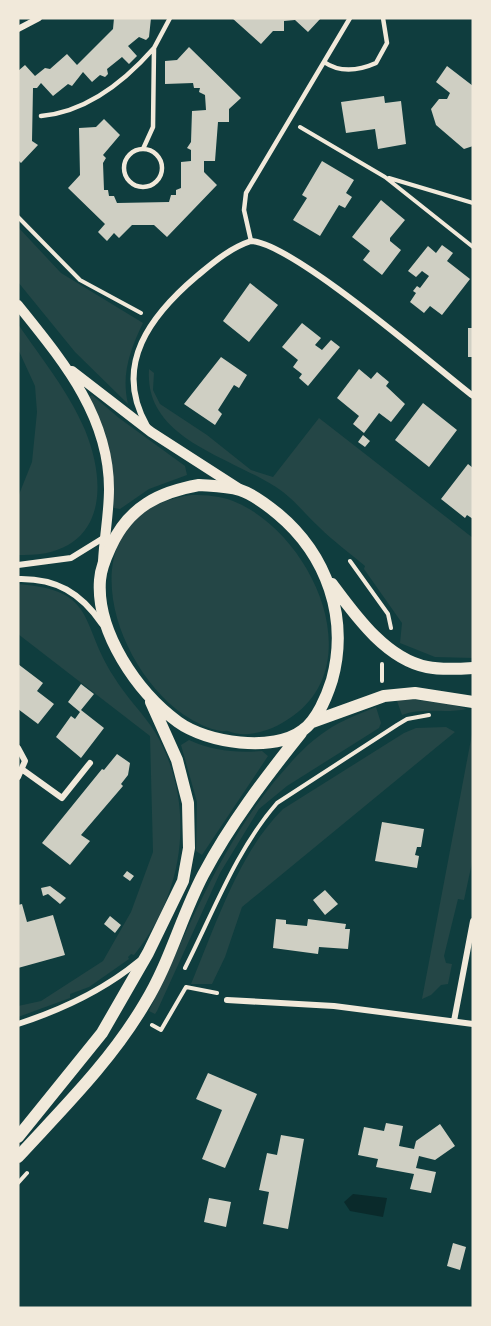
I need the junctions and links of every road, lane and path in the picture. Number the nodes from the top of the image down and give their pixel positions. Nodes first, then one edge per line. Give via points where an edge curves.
1 (39, 18) edge
2 (170, 18) edge
3 (350, 18) edge
4 (383, 18) edge
5 (18, 29) edge
6 (154, 48) junction
7 (324, 62) junction
8 (41, 116) dead end
9 (289, 121) junction
10 (143, 149) junction
11 (385, 177) junction
12 (473, 203) edge
13 (18, 217) edge
14 (251, 241) junction
15 (473, 247) edge
16 (18, 305) edge
17 (147, 316) dead end
18 (68, 367) junction
19 (473, 396) edge
20 (151, 432) junction
21 (241, 490) junction
22 (127, 520) junction
23 (104, 538) junction
24 (350, 561) dead end
25 (18, 565) edge
26 (102, 565) junction
27 (324, 574) junction
28 (18, 579) edge
29 (390, 633) dead end
30 (114, 642) junction
31 (473, 668) edge
32 (143, 688) junction
33 (473, 702) edge
34 (438, 715) dead end
35 (312, 722) junction
36 (302, 732) junction
37 (18, 748) edge
38 (90, 763) dead end
39 (23, 770) junction
40 (18, 777) edge
41 (307, 782) dead end
42 (473, 921) edge
43 (148, 952) junction
44 (228, 1000) joint
45 (137, 1016) junction
46 (454, 1021) junction
47 (18, 1024) edge
48 (473, 1024) edge
49 (18, 1137) edge
50 (18, 1157) edge

1 - 5 street
2 - 6 lane
3 - 7 lane
4 - 7 lane via 387,43 376,63 343,70
6 - 8 lane via 106,91 82,106
6 - 10 lane via 153,127
7 - 9 lane
9 - 11 path
9 - 14 lane via 246,193 244,210
10 - 10 lane via 127,157 124,169 132,184 145,187 156,182 162,171 159,158
11 - 12 path
11 - 15 path
13 - 17 path via 80,280
14 - 19 street via 273,248 313,271
14 - 20 street via 220,257 174,296 154,320 135,360 132,381 136,402
16 - 18 street
18 - 20 street
18 - 23 street via 105,442 109,489
20 - 21 street
21 - 22 main road via 200,485 172,490 146,502
21 - 27 main road via 291,525 311,548
22 - 23 street
22 - 26 main road
23 - 25 street via 71,558
23 - 26 street
24 - 29 path via 388,614
26 - 30 main road via 101,597
27 - 31 main road via 355,616 385,647 426,667
27 - 35 main road via 336,610 339,656
28 - 30 street via 41,579 73,591 94,612
30 - 32 main road
32 - 36 main road via 180,723 219,740 253,744 278,741
32 - 43 main road via 177,760 188,803 189,826 183,881
33 - 35 main road via 415,693 384,696
34 - 41 path via 407,719
35 - 36 main road
36 - 45 main road via 221,842 159,978
37 - 39 street via 25,761
38 - 39 street via 62,798
39 - 40 street
42 - 46 street
43 - 47 street via 125,973 84,997
43 - 49 main road via 102,1033
44 - 45 path via 213,990 186,987 161,1030
44 - 46 street via 334,1006
45 - 50 main road via 86,1084
46 - 48 street

